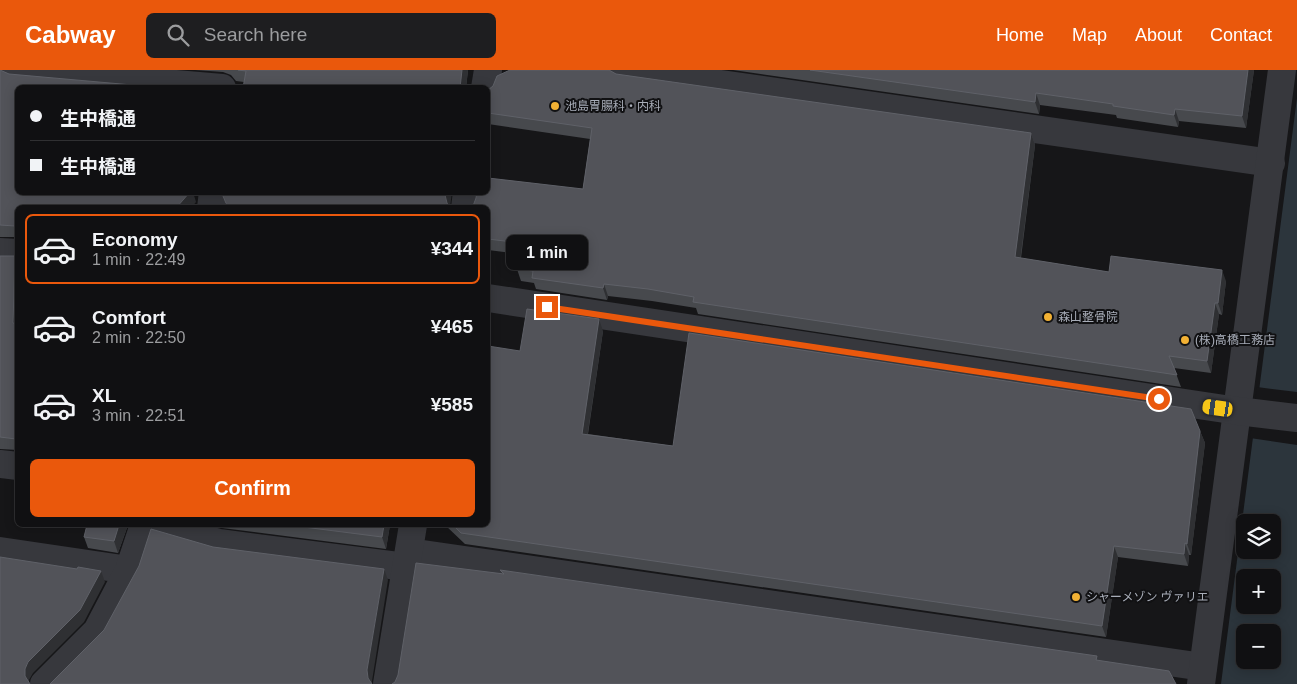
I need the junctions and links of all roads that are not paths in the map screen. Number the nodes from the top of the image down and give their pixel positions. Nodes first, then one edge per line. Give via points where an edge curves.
1 (15, 70) edge
2 (226, 70) edge
3 (488, 70) edge
4 (623, 70) edge
5 (1282, 70) edge
6 (188, 85) edge
7 (224, 85) edge
8 (486, 85) edge
9 (1271, 163) junction
10 (0, 252) edge
11 (15, 253) edge
12 (490, 298) edge
13 (1246, 411) junction
14 (1297, 418) edge
15 (0, 464) edge
16 (15, 466) edge
17 (143, 527) edge
18 (163, 527) edge
19 (413, 527) edge
20 (0, 551) edge
21 (407, 559) junction
22 (129, 570) junction
23 (1202, 676) edge
24 (44, 684) edge
25 (387, 684) edge

1 - 6 street
2 - 7 street
3 - 8 street
4 - 9 street
5 - 9 street
9 - 13 street
10 - 11 street
12 - 13 street
13 - 14 street
13 - 23 street
15 - 16 street
17 - 22 street
18 - 21 street via 219,543
19 - 21 street
20 - 22 street
21 - 23 street
21 - 25 street
22 - 24 street via 98,631

